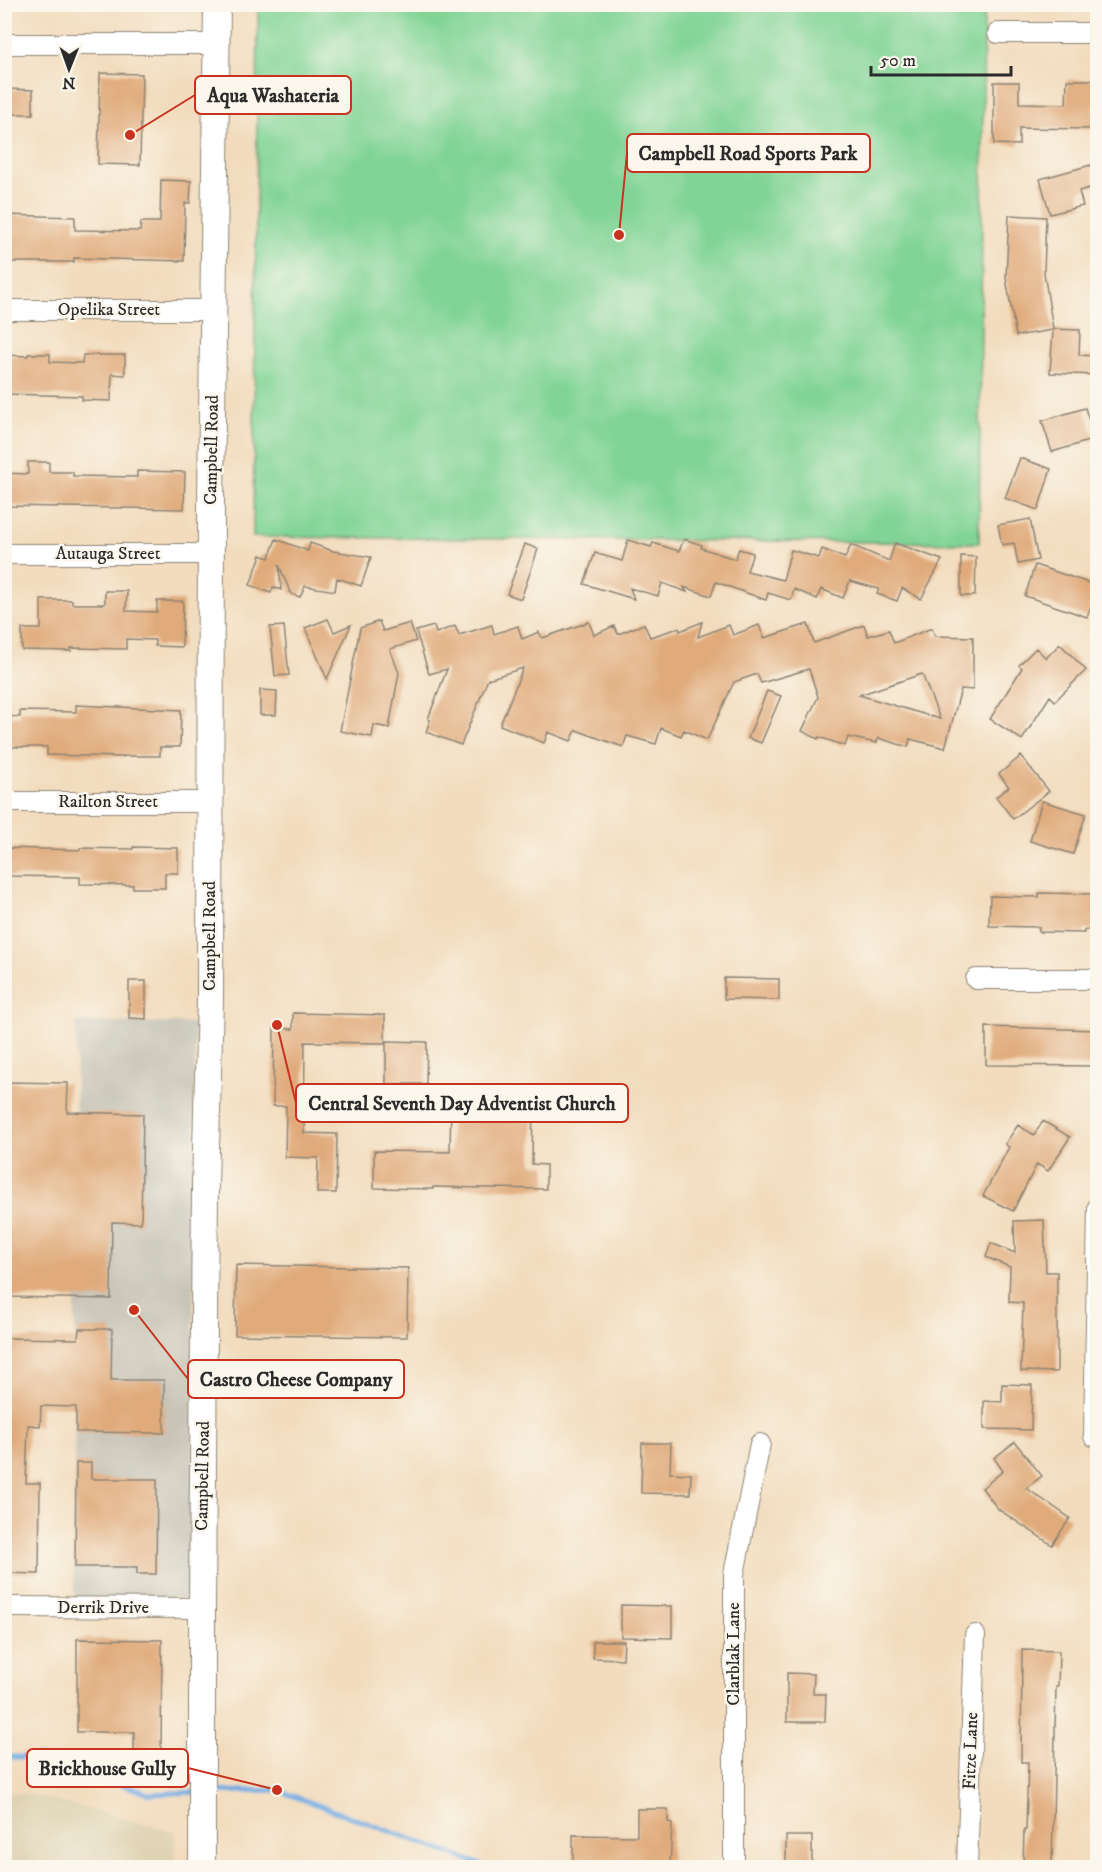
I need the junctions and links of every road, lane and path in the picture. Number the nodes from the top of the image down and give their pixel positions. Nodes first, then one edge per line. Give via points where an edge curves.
1 (217, 4) edge
2 (998, 33) dead end
3 (1098, 33) edge
4 (4, 44) edge
5 (217, 44) junction
6 (4, 310) edge
7 (213, 310) junction
8 (4, 554) edge
9 (211, 554) junction
10 (4, 802) edge
11 (211, 802) junction
12 (1098, 979) edge
13 (976, 980) dead end
14 (1097, 1207) edge
15 (1098, 1436) edge
16 (760, 1444) dead end
17 (4, 1607) edge
18 (202, 1608) junction
19 (975, 1635) dead end
20 (202, 1868) edge
21 (734, 1868) edge
22 (967, 1868) edge

1 - 5 street, Campbell Road
2 - 3 street
4 - 5 street
5 - 7 street, Campbell Road
6 - 7 street, Opelika Street
7 - 9 street, Campbell Road
8 - 9 street, Autauga Street
9 - 11 street, Campbell Road
10 - 11 street, Railton Street
11 - 18 street, Campbell Road
12 - 13 street
14 - 15 street via 1094,1436
16 - 21 street, Clarblak Lane via 734,1574
17 - 18 street, Derrik Drive
18 - 20 street, Campbell Road
19 - 22 street, Fitze Lane

